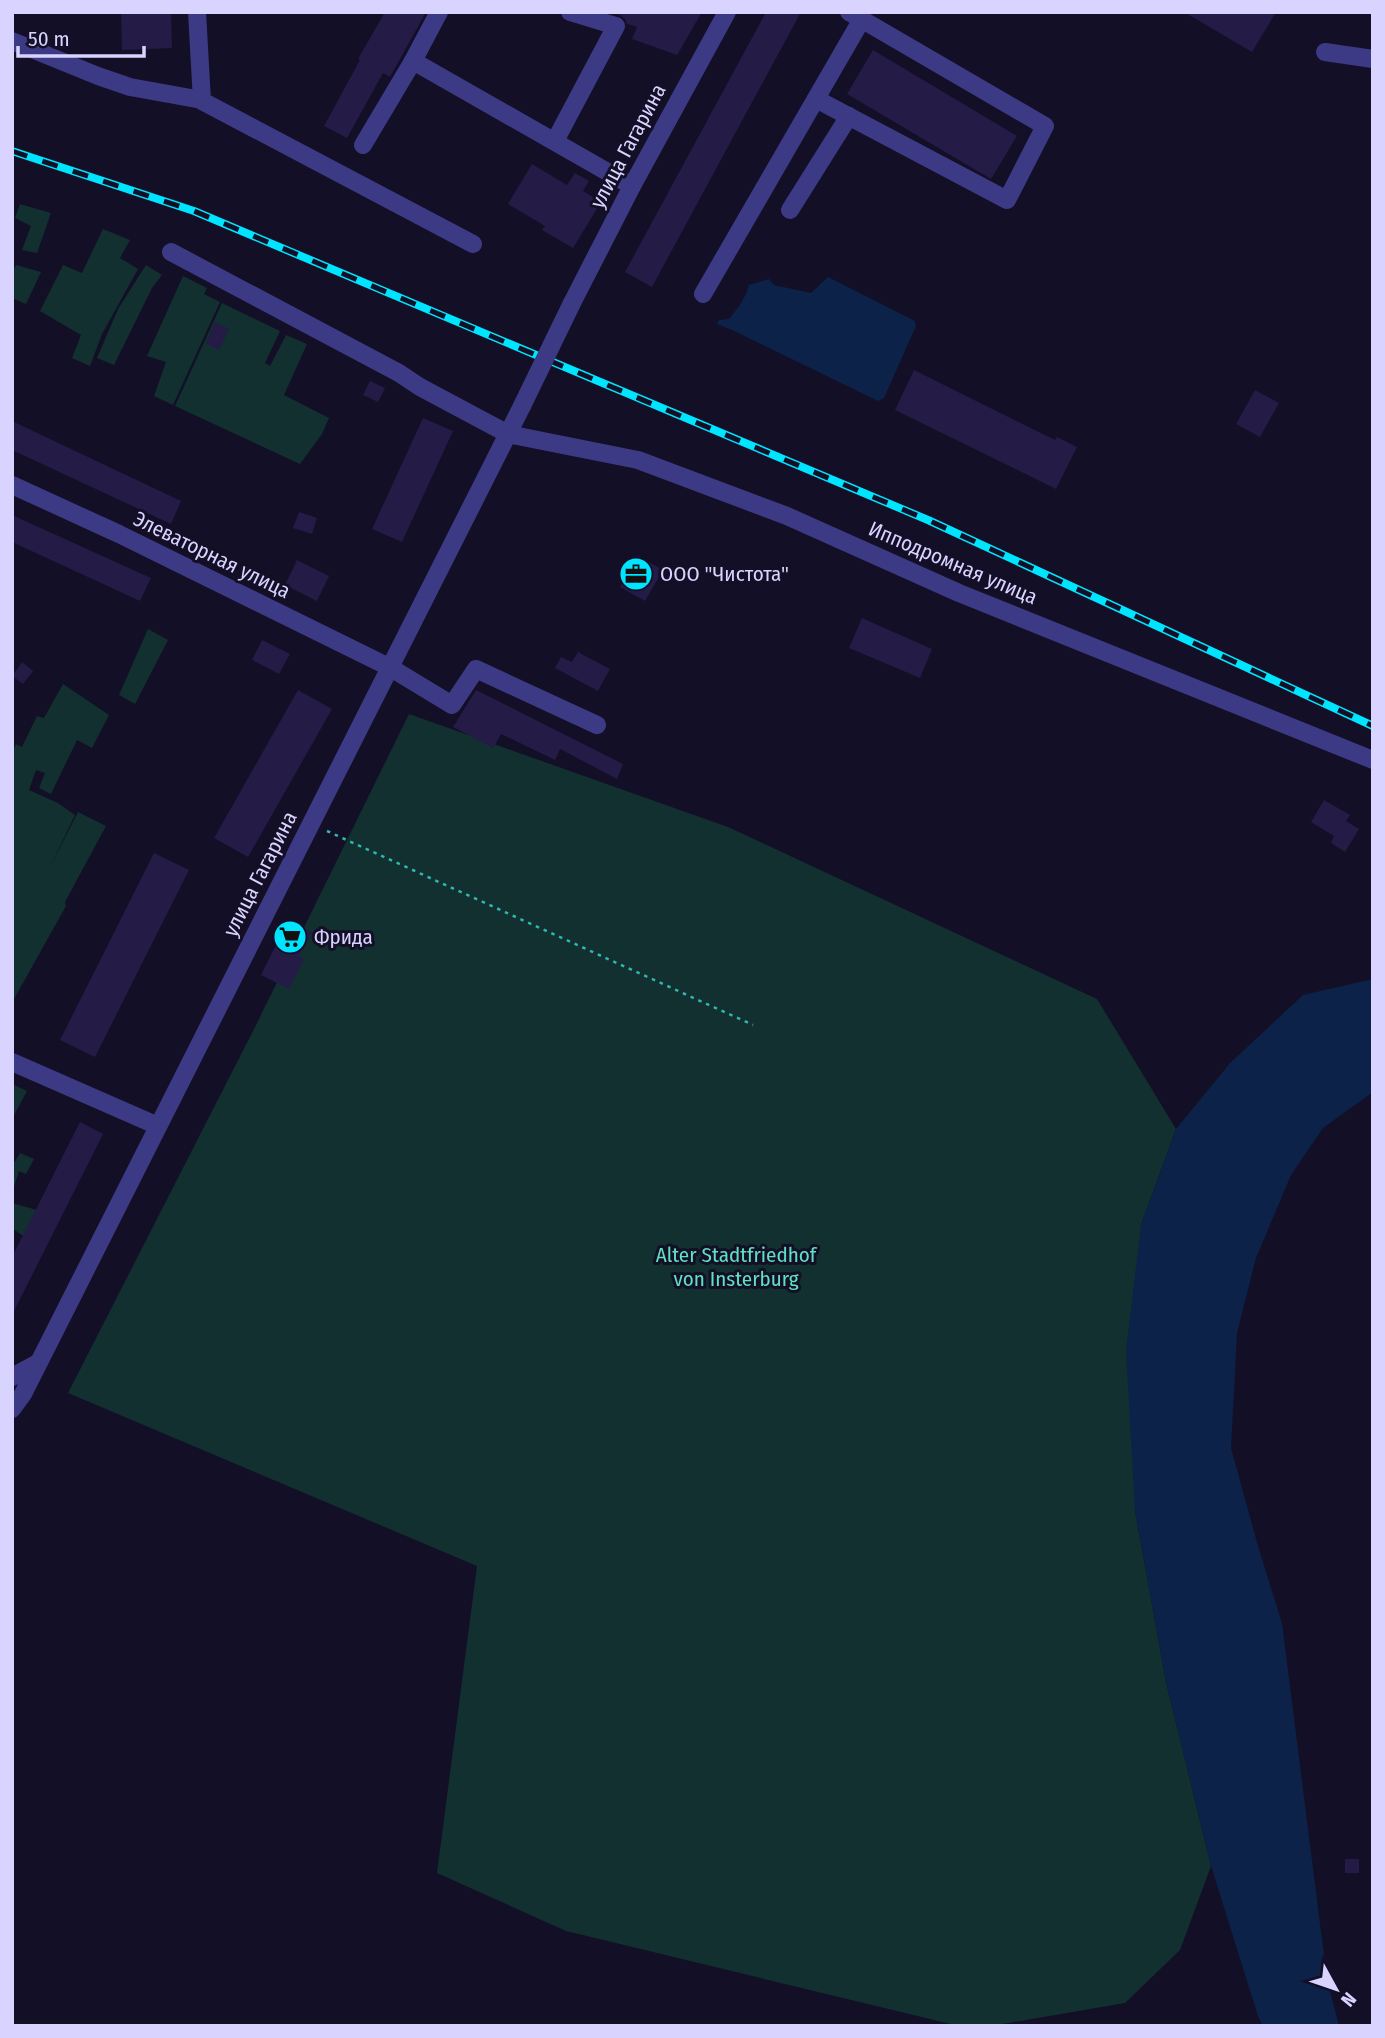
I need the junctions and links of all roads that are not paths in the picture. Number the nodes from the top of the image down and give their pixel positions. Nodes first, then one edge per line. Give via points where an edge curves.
1 (197, 12) edge
2 (439, 12) edge
3 (570, 12) edge
4 (727, 12) edge
5 (855, 16) edge
6 (12, 41) edge
7 (1325, 52) dead end
8 (1373, 59) edge
9 (413, 61) junction
10 (816, 99) junction
11 (202, 100) junction
12 (849, 116) junction
13 (555, 141) junction
14 (363, 145) dead end
15 (632, 186) junction
16 (790, 210) dead end
17 (473, 244) dead end
18 (171, 252) dead end
19 (703, 294) dead end
20 (508, 434) junction
21 (12, 485) edge
22 (391, 668) junction
23 (597, 725) dead end
24 (1373, 760) edge
25 (12, 1062) edge
26 (158, 1126) junction
27 (38, 1363) junction
28 (12, 1377) edge
29 (12, 1409) edge

1 - 11 street
2 - 9 street
3 - 13 street via 616,26
4 - 15 street, улица Гагарина
5 - 10 street
5 - 12 street via 1045,126 1007,200
6 - 11 street via 130,86
7 - 8 street
9 - 13 street
9 - 14 street
10 - 12 street
10 - 19 street
11 - 17 street
12 - 16 street
13 - 15 street
15 - 20 street, улица Гагарина, bridge
18 - 20 street, Ипподромная улица
20 - 22 street, улица Гагарина
20 - 24 street, Ипподромная улица via 638,460 762,506 959,593
21 - 22 street, Элеваторная улица
22 - 23 street, Элеваторная улица via 452,705 476,669
22 - 26 street, улица Гагарина
25 - 26 street
26 - 27 street, улица Гагарина
27 - 28 street
27 - 29 street, улица Гагарина

